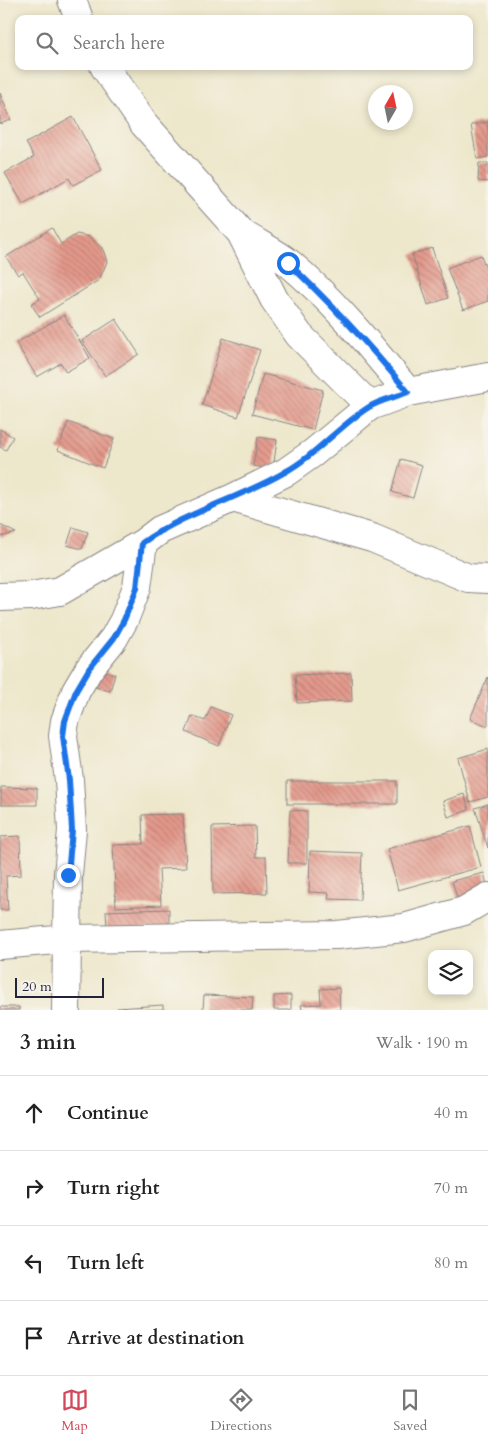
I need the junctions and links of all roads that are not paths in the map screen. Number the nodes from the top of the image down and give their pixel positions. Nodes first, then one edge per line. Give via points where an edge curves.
1 (72, 0) edge
2 (78, 15) edge
3 (107, 70) edge
4 (241, 233) junction
5 (488, 377) edge
6 (408, 392) junction
7 (370, 406) junction
8 (234, 498) junction
9 (142, 543) junction
10 (488, 579) edge
11 (0, 597) edge
12 (488, 897) edge
13 (68, 939) junction
14 (0, 945) edge
15 (66, 1010) edge

1 - 2 street
3 - 4 street via 144,124
4 - 6 street via 288,263 330,302
4 - 7 street via 274,300 299,335
5 - 6 street
6 - 7 street
7 - 8 street via 286,472
8 - 9 street via 160,530
8 - 10 street via 372,538 468,578
9 - 11 street via 60,591
9 - 13 street via 137,588 124,620 76,691 65,721 63,736 72,830
12 - 13 street via 464,911 404,928 337,935
13 - 14 street
13 - 15 street

